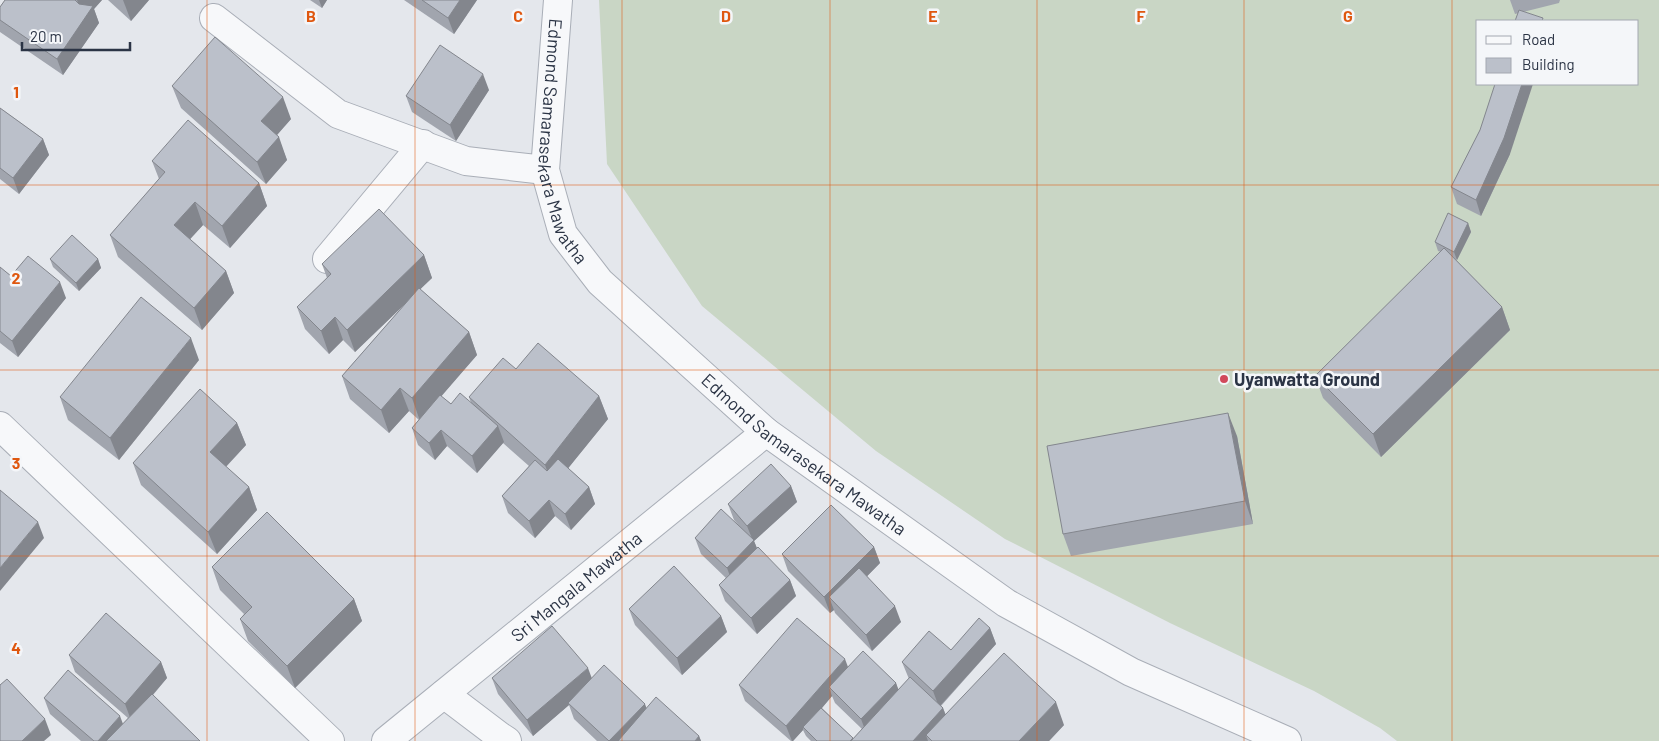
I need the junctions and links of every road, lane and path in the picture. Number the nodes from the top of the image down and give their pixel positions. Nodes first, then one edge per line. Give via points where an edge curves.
1 (558, 0) edge
2 (214, 18) dead end
3 (423, 144) junction
4 (545, 170) junction
5 (328, 260) edge
6 (0, 426) edge
7 (766, 432) junction
8 (444, 694) junction
9 (330, 741) edge
10 (386, 741) edge
11 (507, 741) edge
12 (1287, 741) edge

1 - 4 street, Edmond Samarasekara Mawatha
2 - 3 street via 338,114
3 - 4 street via 466,161
3 - 5 street
4 - 7 street, Edmond Samarasekara Mawatha via 563,234 600,282
6 - 9 street
7 - 8 street, Sri Mangala Mawatha
7 - 12 street, Edmond Samarasekara Mawatha via 1006,603 1131,672
8 - 10 street, Sri Mangala Mawatha
8 - 11 street

